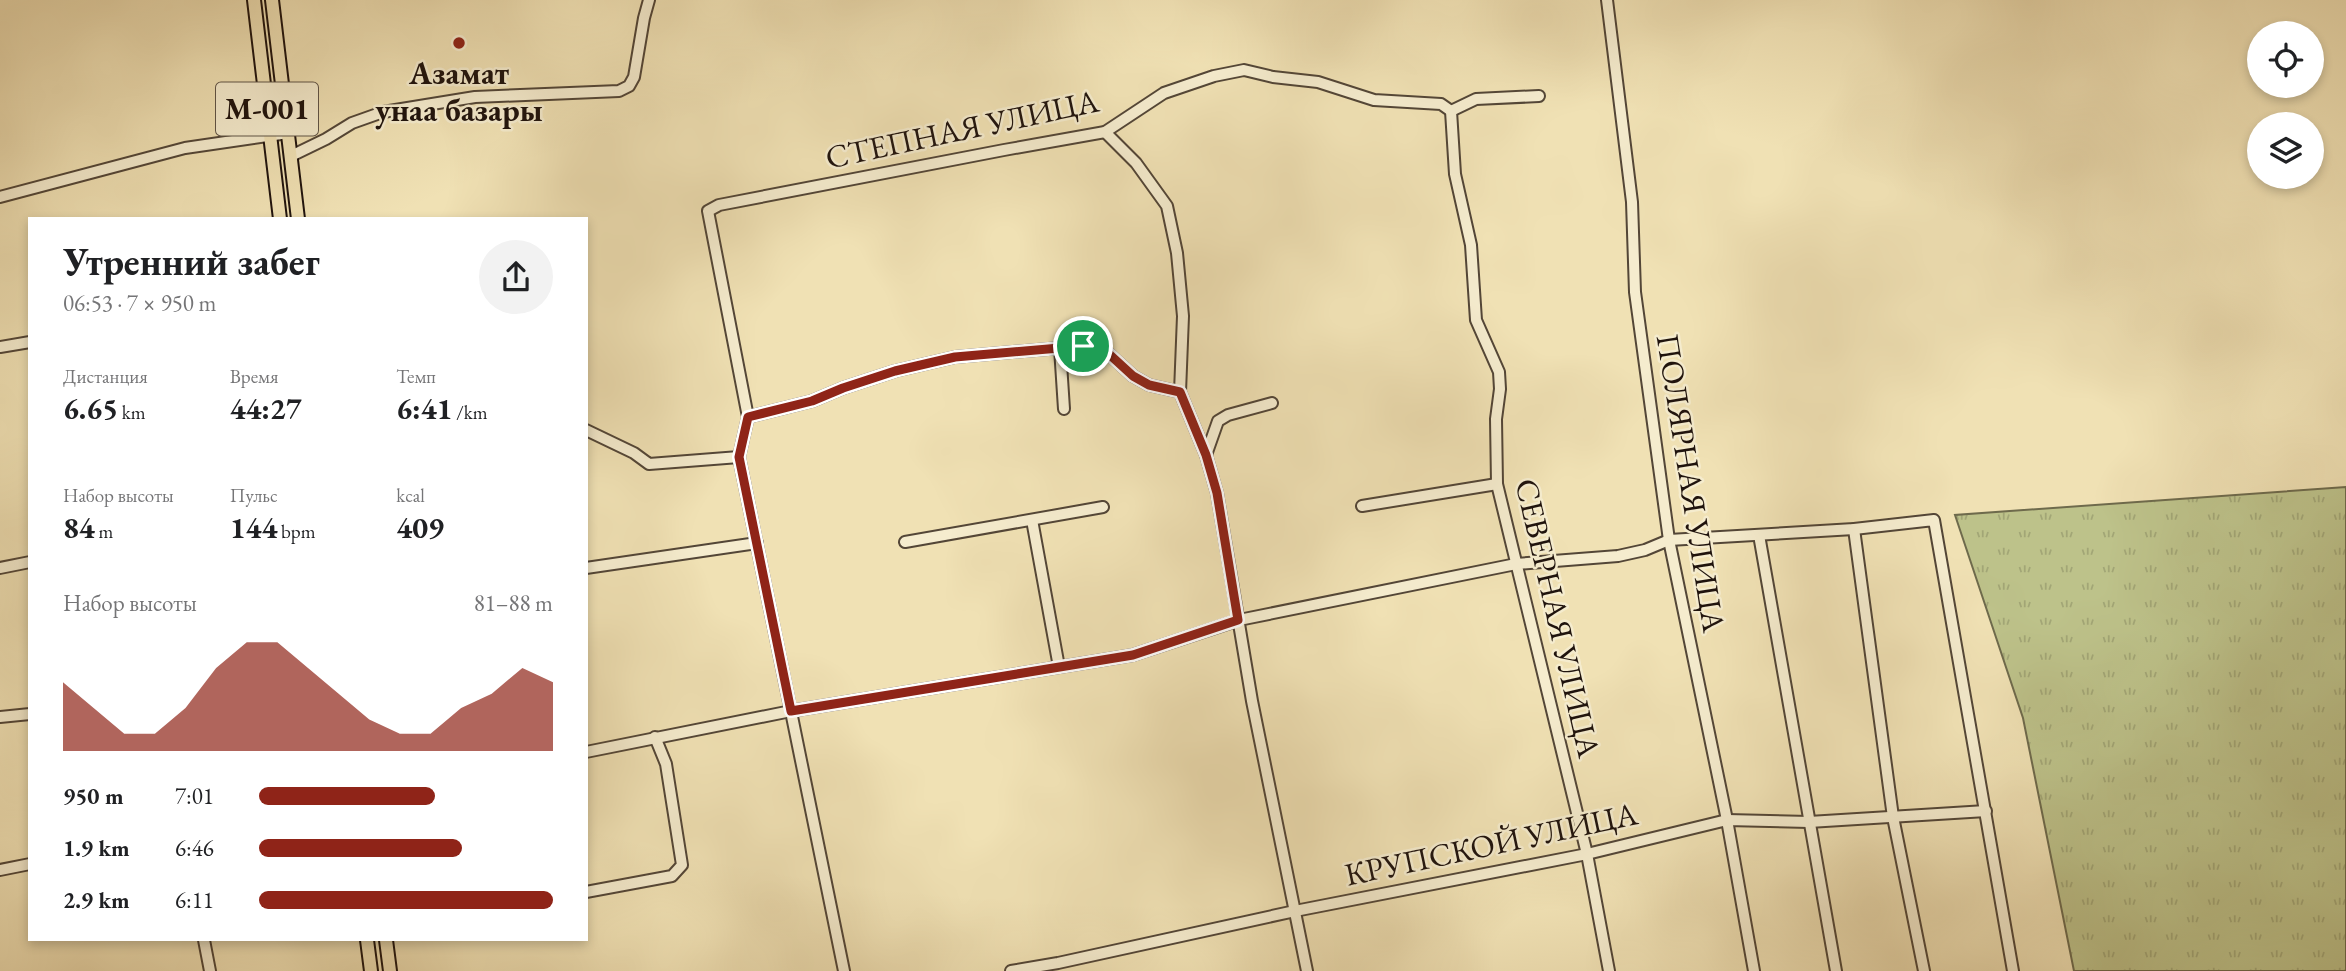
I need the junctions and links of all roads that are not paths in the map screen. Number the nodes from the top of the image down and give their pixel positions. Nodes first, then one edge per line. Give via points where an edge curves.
1 (254, 0) edge
2 (272, 0) edge
3 (649, 0) edge
4 (1607, 0) edge
5 (1539, 96) dead end
6 (1451, 111) junction
7 (1105, 132) junction
8 (288, 133) junction
9 (270, 135) junction
10 (291, 156) junction
11 (0, 197) edge
12 (280, 217) edge
13 (298, 217) edge
14 (28, 342) edge
15 (0, 347) edge
16 (1060, 348) junction
17 (1180, 392) junction
18 (1272, 404) dead end
19 (1064, 409) dead end
20 (748, 417) junction
21 (588, 431) edge
22 (1206, 455) junction
23 (739, 457) junction
24 (1497, 484) junction
25 (1362, 506) dead end
26 (1103, 507) dead end
27 (1032, 520) junction
28 (1854, 529) junction
29 (1759, 535) junction
30 (1669, 540) junction
31 (757, 542) junction
32 (905, 542) dead end
33 (28, 562) edge
34 (1516, 564) junction
35 (0, 568) edge
36 (588, 568) edge
37 (1238, 620) junction
38 (1059, 667) junction
39 (791, 711) junction
40 (28, 713) edge
41 (0, 717) edge
42 (655, 737) junction
43 (588, 752) edge
44 (1986, 811) junction
45 (1893, 817) junction
46 (1727, 820) junction
47 (1809, 822) junction
48 (1587, 854) junction
49 (28, 864) edge
50 (0, 870) edge
51 (588, 892) edge
52 (1294, 911) junction
53 (204, 941) edge
54 (367, 941) edge
55 (386, 941) edge
56 (211, 971) edge
57 (371, 971) edge
58 (390, 971) edge
59 (844, 971) edge
60 (1011, 971) edge
61 (1307, 971) edge
62 (1609, 971) edge
63 (1754, 971) edge
64 (1836, 971) edge
65 (1924, 971) edge
66 (2012, 971) edge

1 - 9 main road, M-001
2 - 8 main road, M-001
3 - 10 street via 634,77 618,91 475,97 383,112
4 - 30 street, ПОЛЯРНАЯ УЛИЦА via 1633,202 1634,292
5 - 6 street via 1476,99
6 - 7 street, СТЕПНАЯ УЛИЦА via 1441,104 1374,100 1318,82 1244,70 1164,93
6 - 24 street, СЕВЕРНАЯ УЛИЦА via 1455,174 1471,245 1476,320 1499,373
7 - 17 street via 1136,163 1167,206 1183,316
7 - 20 street, СТЕПНАЯ УЛИЦА via 719,205 708,211
8 - 9 street
8 - 10 main road, M-001
9 - 11 street via 185,148
9 - 12 main road, M-001
10 - 13 main road, M-001
14 - 15 street
16 - 17 street via 1083,346 1109,354 1149,385
16 - 19 street
16 - 20 street via 955,357
17 - 22 street
18 - 22 street via 1218,421
20 - 23 street
21 - 23 street via 649,464
22 - 37 street via 1217,493
23 - 31 street
24 - 25 street
24 - 34 street, СЕВЕРНАЯ УЛИЦА
26 - 27 street
27 - 32 street
27 - 38 street
28 - 29 street
28 - 44 street via 1934,520
28 - 45 street
29 - 30 street
29 - 47 street
30 - 34 street via 1618,556
30 - 46 street, ПОЛЯРНАЯ УЛИЦА
31 - 36 street
31 - 39 street
33 - 35 street
34 - 37 street
34 - 48 street, СЕВЕРНАЯ УЛИЦА
37 - 38 street via 1133,655
37 - 52 street
38 - 39 street
39 - 42 street
39 - 59 street
40 - 41 street
42 - 43 street
42 - 51 street via 666,764 682,865 672,876
44 - 45 street, КРУПСКОЙ УЛИЦА
44 - 66 street
45 - 47 street, КРУПСКОЙ УЛИЦА
45 - 65 street
46 - 47 street, КРУПСКОЙ УЛИЦА
46 - 48 street, КРУПСКОЙ УЛИЦА
46 - 63 street, ПОЛЯРНАЯ УЛИЦА
47 - 64 street
48 - 52 street, КРУПСКОЙ УЛИЦА
48 - 62 street, СЕВЕРНАЯ УЛИЦА
49 - 50 street
52 - 60 street, КРУПСКОЙ УЛИЦА
52 - 61 street
53 - 56 street
54 - 57 main road
55 - 58 main road

